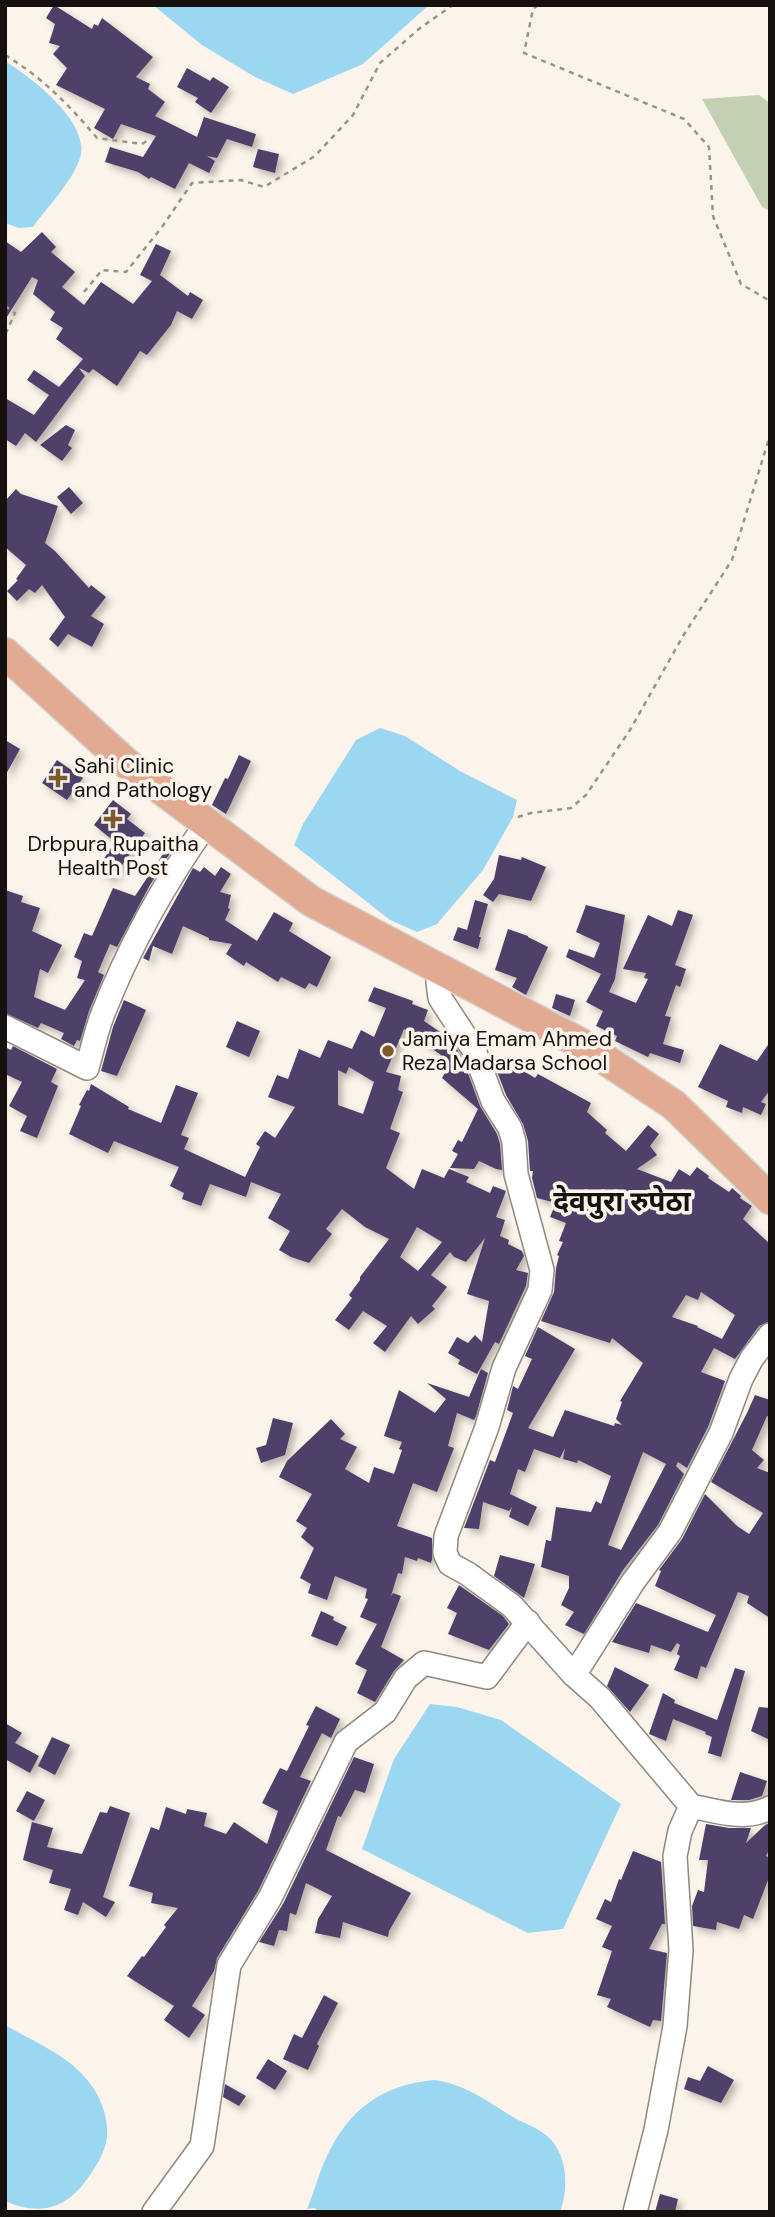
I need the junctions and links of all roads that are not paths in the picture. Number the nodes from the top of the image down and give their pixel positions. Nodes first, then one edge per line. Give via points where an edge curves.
1 (5, 653) edge
2 (207, 823) junction
3 (442, 970) junction
4 (5, 1027) edge
5 (770, 1199) edge
6 (770, 1335) edge
7 (528, 1622) junction
8 (574, 1675) junction
9 (691, 1806) junction
10 (770, 1808) edge
11 (154, 2212) edge
12 (635, 2212) edge

1 - 2 main road via 126,763
2 - 3 main road via 311,901
2 - 4 street via 163,891 124,968 102,1017 88,1068
3 - 5 main road via 580,1043 674,1105
3 - 7 street via 440,998 474,1050 510,1128 516,1174 541,1270 540,1290 504,1368 446,1536 445,1553 450,1564
6 - 8 street via 741,1378 721,1433 670,1532
7 - 8 street
7 - 11 street via 487,1677 424,1663 406,1678 385,1712 346,1742 270,1898 229,1965 202,2146
8 - 9 street via 600,1698
9 - 10 street via 735,1815
9 - 12 street via 675,1856 681,1950 675,2026

